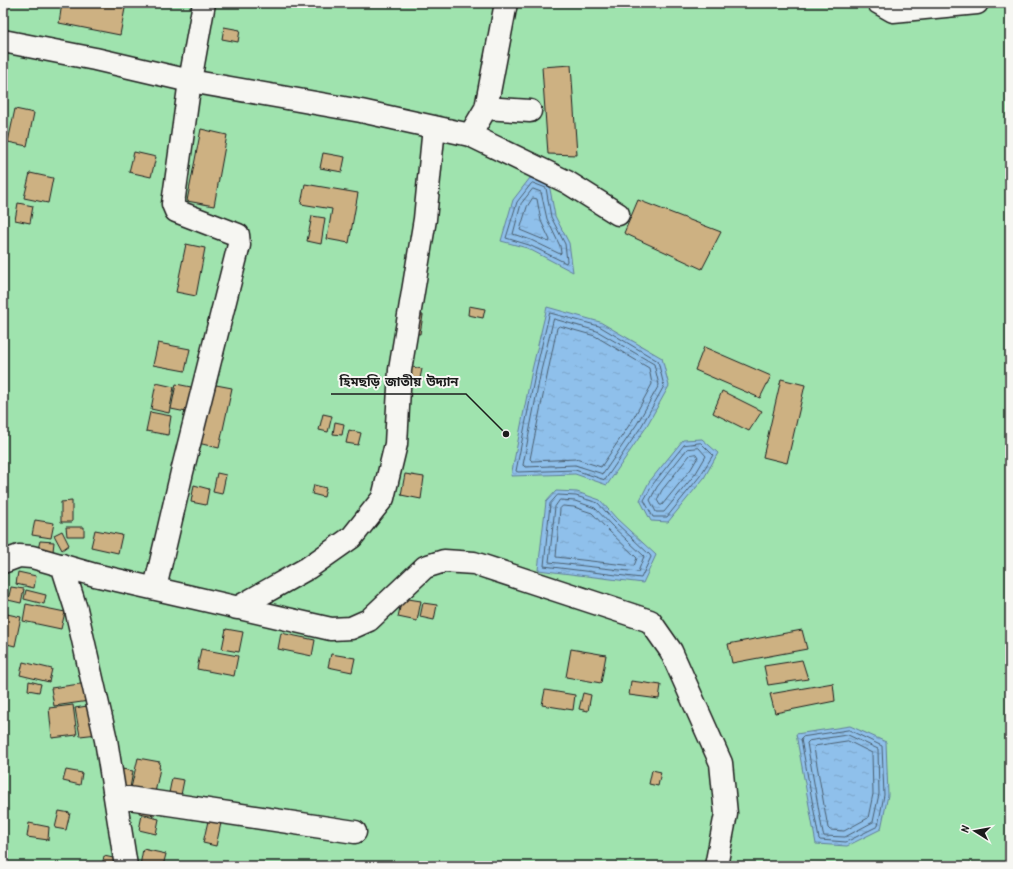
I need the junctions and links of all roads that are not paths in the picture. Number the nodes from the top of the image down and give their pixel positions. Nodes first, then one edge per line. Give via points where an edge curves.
1 (204, 3) edge
2 (506, 3) edge
3 (879, 3) edge
4 (977, 3) edge
5 (3, 41) edge
6 (190, 81) junction
7 (486, 108) junction
8 (530, 111) dead end
9 (434, 127) junction
10 (470, 134) junction
11 (618, 214) dead end
12 (3, 562) edge
13 (62, 565) junction
14 (155, 588) junction
15 (237, 608) junction
16 (115, 796) junction
17 (355, 832) dead end
18 (126, 866) edge
19 (716, 866) edge

1 - 6 street
2 - 7 street
3 - 4 street via 893,11
5 - 6 street
6 - 9 street via 361,111
6 - 14 street via 173,204 176,211 238,235 239,245
7 - 8 street
7 - 10 street
9 - 10 street
9 - 15 street via 425,219 400,370 396,444 383,498 352,537 308,568
10 - 11 street via 567,182
12 - 13 street via 19,556
13 - 14 street
13 - 16 street via 80,624 106,740
14 - 15 street
15 - 19 street via 331,629 351,628 369,620 425,567 444,561 474,563 650,620 670,651 721,762 726,814
16 - 17 street
16 - 18 street

